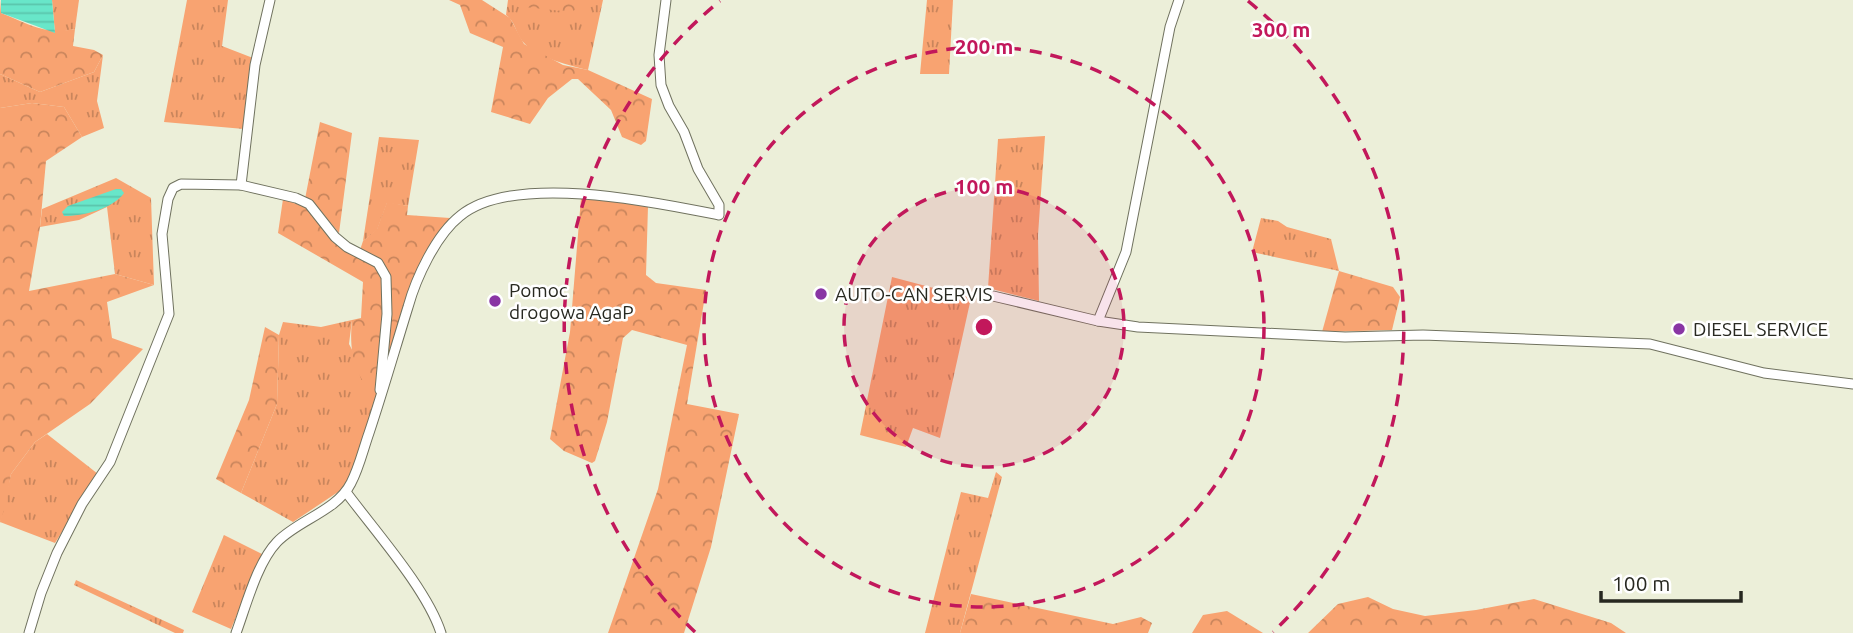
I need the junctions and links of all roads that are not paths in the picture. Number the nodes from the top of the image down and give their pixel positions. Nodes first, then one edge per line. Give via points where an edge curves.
1 (270, 0) edge
2 (666, 0) edge
3 (1179, 0) edge
4 (241, 185) junction
5 (993, 296) dead end
6 (1098, 321) junction
7 (1853, 384) edge
8 (381, 398) junction
9 (346, 492) junction
10 (29, 633) edge
11 (236, 633) edge
12 (441, 633) edge

1 - 4 street via 256,65
2 - 8 street via 661,85 719,205 719,215 568,192 529,193 473,207 453,222 422,270
3 - 6 street via 1126,252
4 - 8 street via 309,204 335,237 378,263 386,277 387,314
4 - 10 street via 181,184 168,198 162,234 169,314 110,463 57,553
5 - 6 street
6 - 7 street via 1254,334 1650,344 1765,373
8 - 9 street
9 - 11 street via 274,545
9 - 12 street via 416,586

